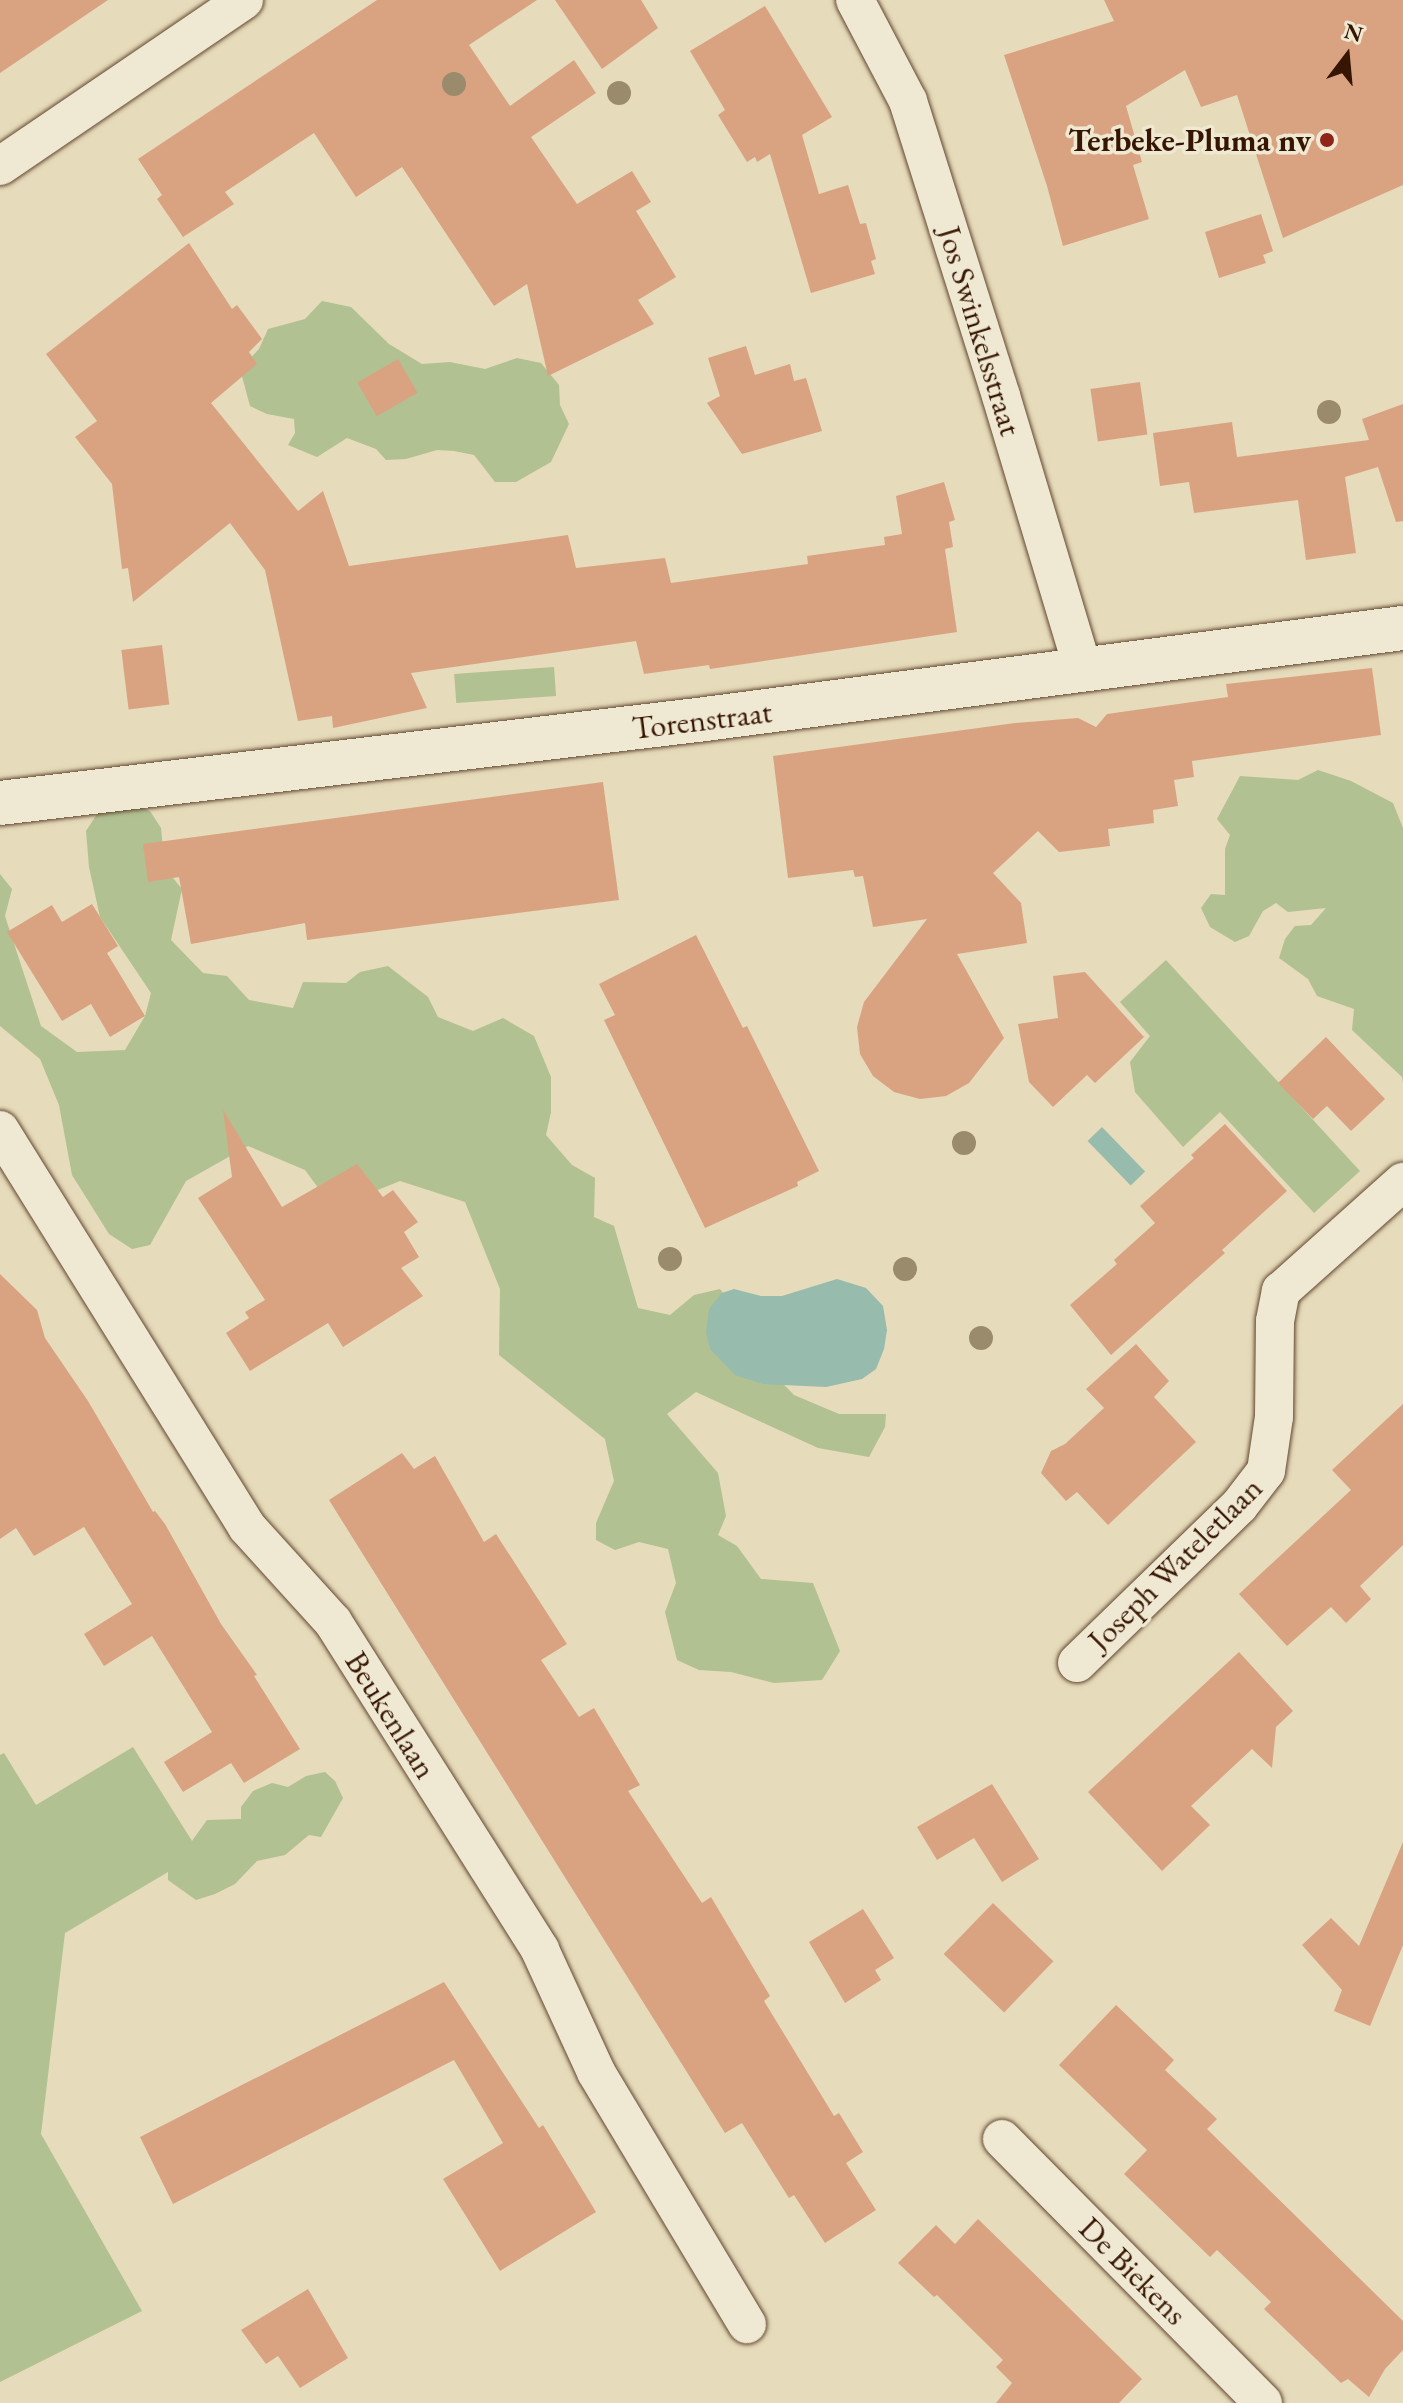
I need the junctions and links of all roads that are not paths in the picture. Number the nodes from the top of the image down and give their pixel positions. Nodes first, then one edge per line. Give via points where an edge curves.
1 (244, 0) edge
2 (855, 0) edge
3 (0, 166) edge
4 (1403, 628) edge
5 (1083, 670) junction
6 (0, 803) edge
7 (0, 1130) edge
8 (1403, 1182) edge
9 (1077, 1663) dead end
10 (1002, 2139) dead end
11 (747, 2324) dead end
12 (1263, 2403) edge

1 - 3 street
2 - 5 street, Jos Swinkelsstraat via 908,101
4 - 5 street, Torenstraat
5 - 6 street, Torenstraat
7 - 11 street, Beukenlaan via 247,1527 333,1622 531,1937 596,2072
8 - 9 street, Joseph Wateletlaan via 1281,1291 1266,1471 1239,1506
10 - 12 street, De Biekens

